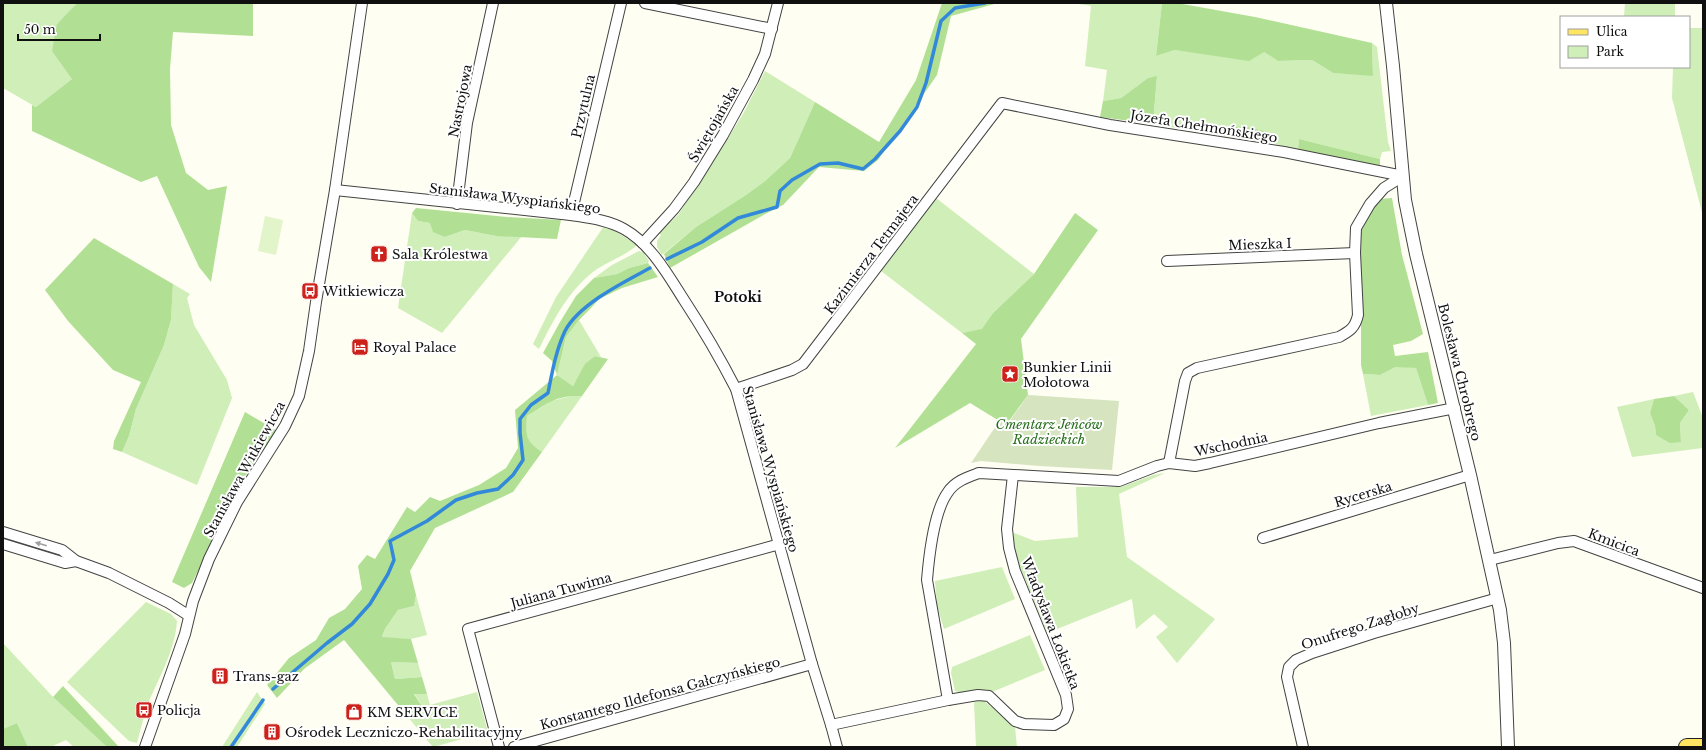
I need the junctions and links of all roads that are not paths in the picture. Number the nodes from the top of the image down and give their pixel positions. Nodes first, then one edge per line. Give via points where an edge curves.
1 (362, 3) edge
2 (493, 3) edge
3 (621, 3) edge
4 (646, 3) edge
5 (778, 3) edge
6 (1386, 3) edge
7 (772, 29) junction
8 (1002, 103) joint
9 (1403, 176) junction
10 (335, 190) junction
11 (457, 204) junction
12 (571, 215) junction
13 (643, 243) junction
14 (1355, 253) junction
15 (1167, 260) dead end
16 (736, 389) junction
17 (1454, 408) junction
18 (1169, 464) junction
19 (1013, 475) junction
20 (1470, 475) junction
21 (3, 532) edge
22 (1263, 538) dead end
23 (3, 544) edge
24 (780, 544) junction
25 (76, 560) junction
26 (1490, 560) junction
27 (1703, 588) edge
28 (1498, 598) junction
29 (188, 615) junction
30 (812, 664) junction
31 (948, 700) junction
32 (831, 725) junction
33 (145, 747) edge
34 (499, 747) edge
35 (514, 747) edge
36 (836, 747) edge
37 (1303, 747) edge
38 (1508, 747) edge
39 (1687, 747) edge
40 (1703, 747) edge

1 - 10 street
2 - 11 street, Nastrojowa via 467,123
3 - 12 street, Przytulna
4 - 7 street
5 - 7 street, Świętojańska
6 - 9 street, Bolesława Chrobrego
7 - 13 street, Świętojańska via 765,54 753,80 723,135 694,182
8 - 9 street, Józefa Chełmońskiego via 1110,125 1284,152
8 - 16 street, Kazimierza Tetmajera via 803,364
9 - 14 street via 1384,188 1370,204 1356,228
9 - 17 street, Bolesława Chrobrego via 1416,254
10 - 11 street, Stanisława Wyspiańskiego
10 - 29 street, Stanisława Witkiewicza via 309,351 299,396 285,426 223,529
11 - 12 street, Stanisława Wyspiańskiego
12 - 13 street, Stanisława Wyspiańskiego via 604,221 624,229
13 - 16 street, Stanisława Wyspiańskiego via 718,353
14 - 15 street, Mieszka I
14 - 18 street via 1358,315 1356,325 1351,331 1339,337 1197,368 1188,373
16 - 24 street, Stanisława Wyspiańskiego
17 - 18 street, Wschodnia via 1195,466
17 - 20 street, Bolesława Chrobrego
18 - 19 street, Wschodnia via 1119,481
19 - 31 street via 980,473 960,481 948,491 941,505 928,563 927,580
19 - 31 street, Władysława Łokietka via 1007,529 1009,548 1015,571 1066,695 1068,709 1064,719 1054,725 1024,724 1015,721 988,696
20 - 22 street, Rycerska
20 - 26 street, Bolesława Chrobrego
25 -> 21 street via 62,550
23 - 25 street via 65,563
24 - 30 street, Stanisława Wyspiańskiego
24 - 34 street, Juliana Tuwima via 468,629
25 - 29 street via 109,573
26 - 27 street, Kmicica via 1574,541
26 - 28 street, Bolesława Chrobrego
28 - 37 street, Onufrego Zagłoby via 1374,633 1296,660 1289,667 1286,677
28 - 38 street, Bolesława Chrobrego via 1504,644
29 - 33 street, Stanisława Witkiewicza via 185,634
30 - 32 street, Stanisława Wyspiańskiego
30 - 35 street, Konstantego Ildefonsa Gałczyńskiego
31 - 32 street, Władysława Łokietka
32 - 36 street, Stanisława Wyspiańskiego
39 - 40 main road

